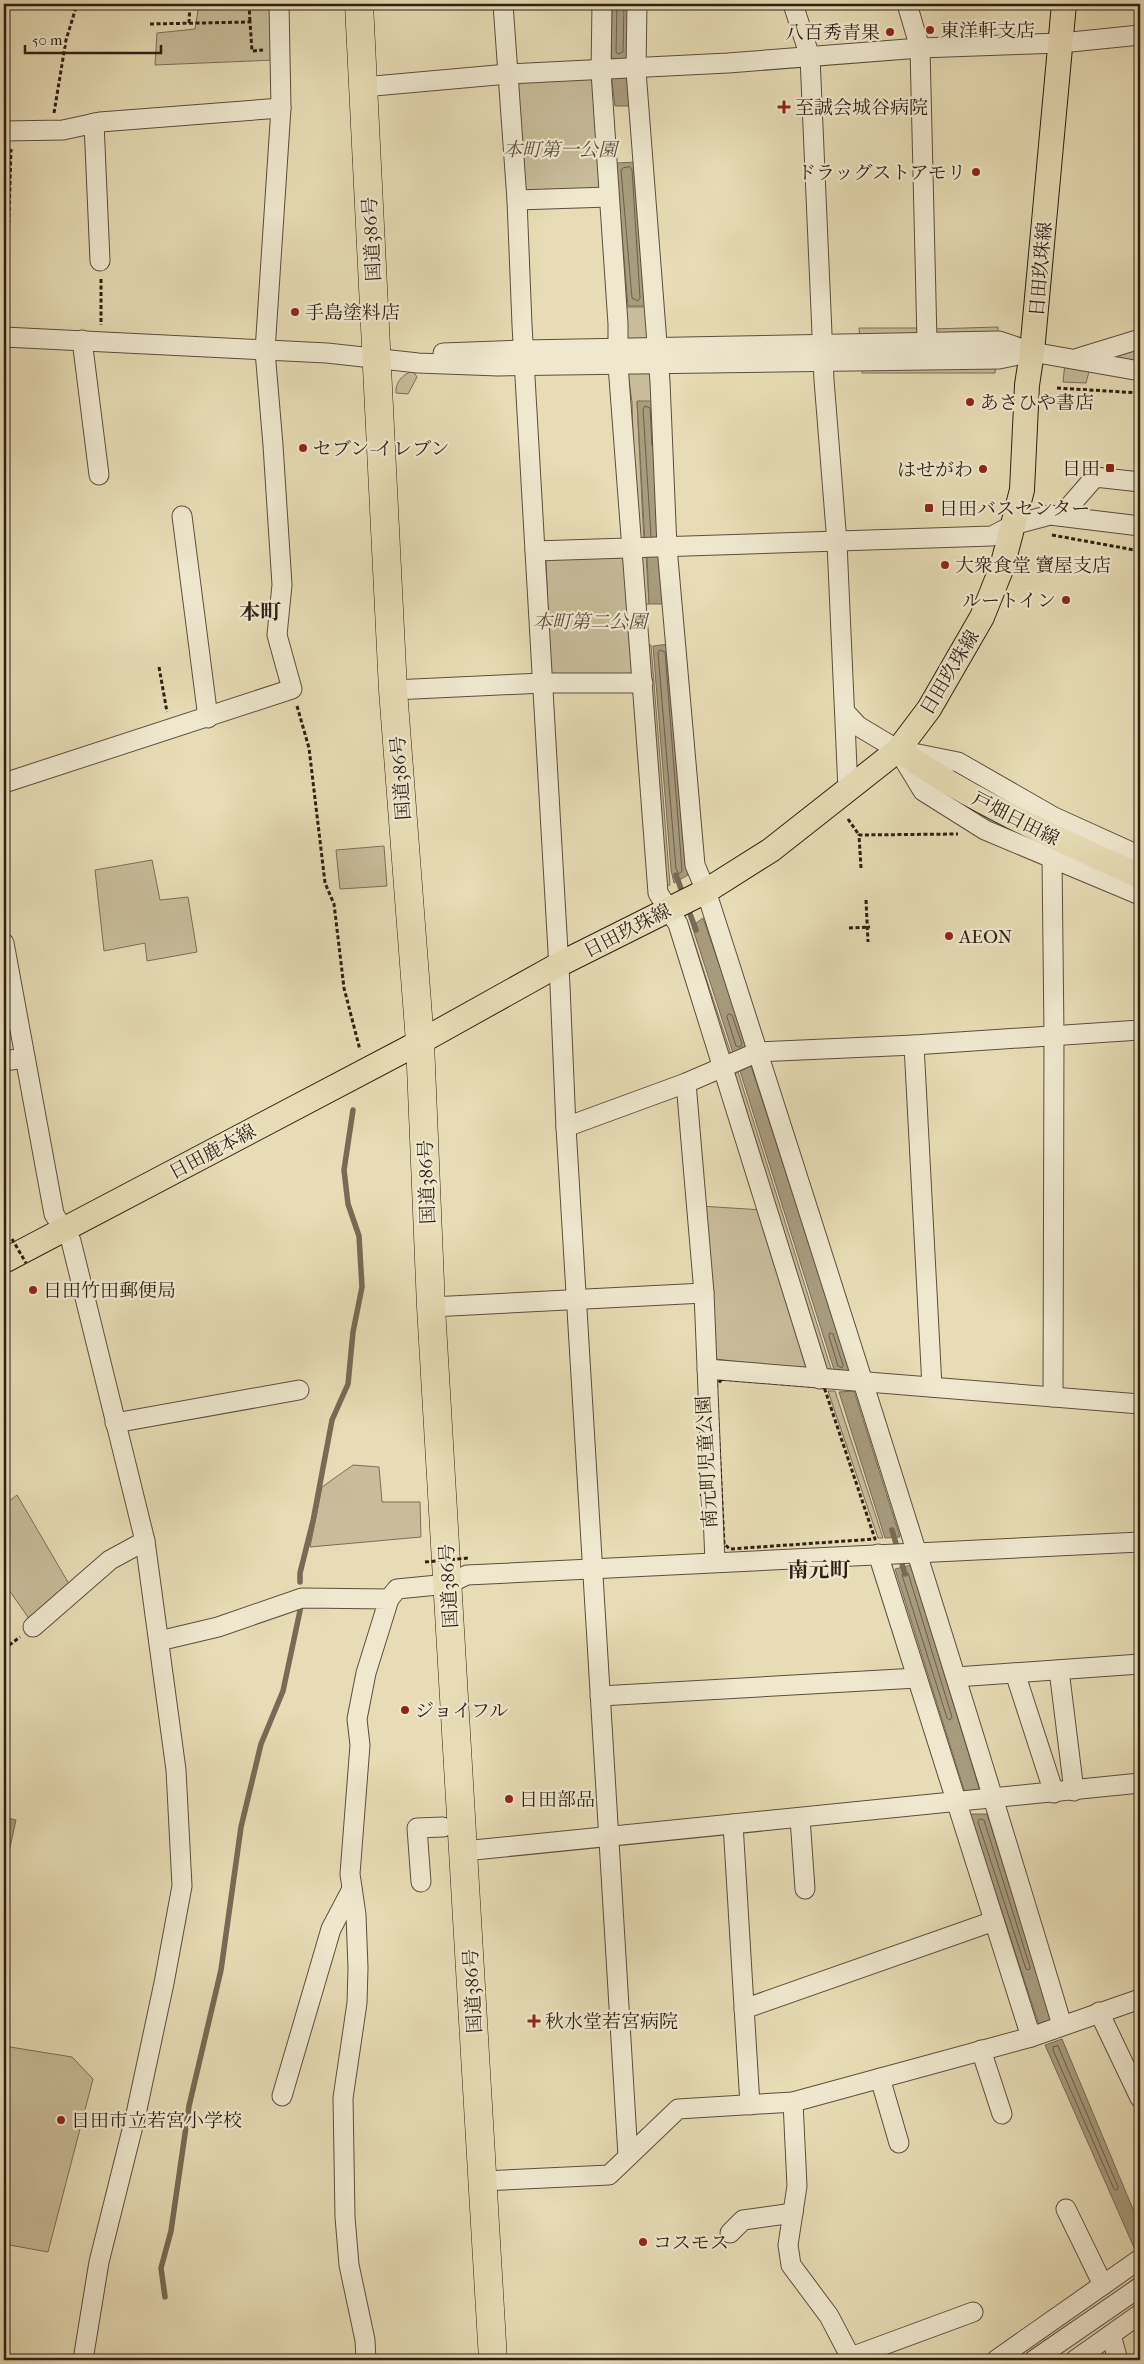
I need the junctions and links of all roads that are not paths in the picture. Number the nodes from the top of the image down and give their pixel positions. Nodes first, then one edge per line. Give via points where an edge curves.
1 (279, 4) edge
2 (359, 4) edge
3 (503, 4) edge
4 (602, 4) edge
5 (637, 4) edge
6 (793, 4) edge
7 (908, 4) edge
8 (1064, 4) edge
9 (1140, 35) edge
10 (1061, 43) junction
11 (920, 48) junction
12 (810, 57) junction
13 (636, 68) junction
14 (601, 69) junction
15 (508, 74) junction
16 (363, 86) junction
17 (280, 108) junction
18 (94, 124) junction
19 (8, 131) edge
20 (609, 196) junction
21 (517, 200) junction
22 (100, 261) road end
23 (4, 337) edge
24 (1140, 339) edge
25 (82, 340) junction
26 (927, 341) junction
27 (265, 351) junction
28 (1032, 352) junction
29 (824, 353) junction
30 (618, 356) junction
31 (658, 356) junction
32 (377, 358) junction
33 (524, 358) junction
34 (1077, 358) junction
35 (1140, 371) edge
36 (99, 475) dead end
37 (1140, 482) edge
38 (182, 516) dead end
39 (1061, 516) junction
40 (1013, 525) junction
41 (1140, 526) edge
42 (837, 543) junction
43 (667, 547) junction
44 (632, 548) junction
45 (535, 551) junction
46 (643, 682) junction
47 (543, 683) junction
48 (394, 690) junction
49 (845, 712) junction
50 (208, 718) junction
51 (898, 750) junction
52 (4, 783) edge
53 (848, 790) junction
54 (1052, 848) junction
55 (1140, 856) edge
56 (1140, 876) edge
57 (706, 891) junction
58 (1140, 896) edge
59 (668, 910) junction
60 (4, 943) edge
61 (558, 965) junction
62 (1140, 1030) edge
63 (1054, 1036) junction
64 (420, 1042) junction
65 (914, 1045) junction
66 (758, 1052) junction
67 (25, 1058) junction
68 (4, 1061) edge
69 (724, 1066) junction
70 (686, 1083) junction
71 (566, 1127) junction
72 (63, 1229) junction
73 (15, 1262) edge
74 (704, 1293) junction
75 (578, 1299) junction
76 (431, 1307) junction
77 (707, 1369) junction
78 (864, 1381) junction
79 (822, 1383) junction
80 (932, 1387) junction
81 (300, 1390) dead end
82 (1053, 1397) junction
83 (1140, 1404) edge
84 (116, 1423) junction
85 (145, 1541) junction
86 (1140, 1542) edge
87 (916, 1552) junction
88 (878, 1554) junction
89 (715, 1562) junction
90 (592, 1570) junction
91 (448, 1584) junction
92 (389, 1599) junction
93 (33, 1627) dead end
94 (159, 1641) junction
95 (1140, 1664) edge
96 (1059, 1670) junction
97 (1015, 1673) junction
98 (917, 1678) junction
99 (956, 1678) junction
100 (600, 1696) junction
101 (1140, 1777) edge
102 (1140, 1784) edge
103 (1074, 1790) junction
104 (1054, 1793) junction
105 (1140, 1793) edge
106 (995, 1799) junction
107 (955, 1802) junction
108 (800, 1818) junction
109 (733, 1824) junction
110 (443, 1827) dead end
111 (609, 1836) junction
112 (464, 1851) junction
113 (421, 1882) dead end
114 (352, 1889) junction
115 (806, 1889) dead end
116 (994, 1922) junction
117 (1140, 1999) edge
118 (744, 2009) junction
119 (1099, 2012) junction
120 (1062, 2025) junction
121 (1030, 2037) junction
122 (981, 2050) junction
123 (880, 2078) junction
124 (282, 2096) dead end
125 (1140, 2098) edge
126 (792, 2102) junction
127 (750, 2105) junction
128 (1002, 2114) dead end
129 (899, 2142) dead end
130 (628, 2156) junction
131 (482, 2181) junction
132 (1066, 2209) dead end
133 (793, 2213) junction
134 (730, 2233) dead end
135 (1134, 2264) edge
136 (1104, 2285) junction
137 (1140, 2287) edge
138 (973, 2312) dead end
139 (1140, 2314) edge
140 (1111, 2335) junction
141 (851, 2359) edge
142 (83, 2360) edge
143 (366, 2360) edge
144 (493, 2360) edge
145 (996, 2360) edge
146 (1034, 2360) edge
147 (1075, 2360) edge
148 (1118, 2360) edge

1 - 17 street
2 - 16 highway, 国道386号
3 - 15 street
4 - 14 street
5 - 13 street
6 - 12 street
7 - 11 street
8 - 10 main road, 日田玖珠線
9 - 10 street
10 - 11 street
10 - 28 main road, 日田玖珠線
11 - 12 street
11 - 26 street
12 - 13 street
12 - 29 street
13 - 14 street
13 - 31 street
14 - 15 street
14 - 20 street
15 - 16 street
15 - 21 street
16 - 32 highway, 国道386号
17 - 18 street
17 - 27 street
18 - 19 street via 52,130
18 - 22 street
20 - 21 street
20 - 30 street
21 - 33 street
23 - 25 street
24 - 34 street
25 - 27 street
25 - 36 street
26 - 28 street via 999,341
26 - 29 street
27 - 32 street
27 - 50 street via 282,585 276,636 292,689
28 - 29 street via 999,359
28 - 34 street
28 - 40 main road, 日田玖珠線 via 1027,385 1022,490
29 - 31 street
29 - 42 street
30 - 31 street
30 - 33 street
30 - 44 street
31 - 43 street
32 - 33 street via 418,363
32 - 48 highway, 国道386号
33 - 45 street
34 - 35 street
37 - 39 street via 1094,477
38 - 50 street
39 - 40 street via 1050,515
39 - 41 street
40 - 42 street via 992,536
40 - 51 main road, 日田玖珠線 via 1002,567 982,616 929,709
42 - 43 street
42 - 49 street
43 - 44 street
43 - 57 street via 695,865
44 - 45 street
44 - 46 street
45 - 47 street
46 - 47 street
46 - 59 street via 658,893
47 - 48 street
47 - 61 street
48 - 64 highway, 国道386号
49 - 51 street via 858,726
49 - 53 street
50 - 52 street
51 - 53 main road, 日田玖珠線
51 - 54 main road, 戸畑日田線 via 986,803
51 - 55 street via 958,762 1054,817
53 - 57 main road, 日田玖珠線 via 771,850
54 - 56 main road, 戸畑日田線
54 - 58 street
54 - 63 street
57 - 59 main road, 日田玖珠線
57 - 66 street
59 - 61 main road, 日田玖珠線
59 - 69 street via 678,924
60 - 67 street
61 - 64 main road, 日田玖珠線
61 - 71 street
62 - 63 street
63 - 65 street
63 - 82 street
64 - 72 main road, 日田鹿本線
64 - 76 highway, 国道386号
65 - 66 street
65 - 80 street
66 - 69 street
66 - 78 street
67 - 68 street
67 - 72 street via 54,1214
69 - 70 street
69 - 79 street
70 - 71 street
70 - 74 street
71 - 75 street
72 - 73 main road, 日田鹿本線
72 - 84 street via 70,1241
74 - 75 street
74 - 77 street
75 - 76 street
75 - 90 street
76 - 91 highway, 国道386号
77 - 79 street
77 - 89 street
78 - 79 street
78 - 80 street
78 - 87 street
80 - 82 street
81 - 84 street
82 - 83 street
84 - 85 street
85 - 93 street via 110,1560
85 - 94 street
86 - 87 street
87 - 88 street
87 - 99 street
88 - 89 street
88 - 98 street
89 - 90 street
90 - 91 street via 466,1575
90 - 100 street
91 - 92 street via 397,1589
91 - 112 highway, 国道386号
92 - 94 street via 302,1598 218,1627
92 - 114 street via 366,1673 357,1719 360,1745 350,1874
94 - 142 street via 176,1770 182,1886 136,2114 99,2262
95 - 96 street
96 - 97 street
96 - 103 street
97 - 99 street
97 - 104 street
98 - 100 street
98 - 107 street
99 - 106 street
100 - 111 street
101 - 102 street
102 - 103 street
102 - 105 street
103 - 104 street
104 - 106 street
106 - 107 street
106 - 120 street
107 - 108 street
107 - 116 street
108 - 109 street
108 - 115 street
109 - 111 street
109 - 118 street
110 - 113 street via 417,1828
111 - 112 street
111 - 130 street
112 - 131 highway, 国道386号
114 - 124 street via 331,1929
114 - 143 street via 358,1968 357,2003 343,2098 345,2218 349,2266 365,2340
116 - 118 street
116 - 121 street
117 - 119 street
118 - 127 street
119 - 120 street
119 - 125 street
120 - 121 street
121 - 122 street
122 - 123 street
122 - 128 street
123 - 126 street
123 - 129 street
126 - 127 street
126 - 133 street via 797,2186
127 - 130 street via 678,2109
130 - 131 street via 609,2175
131 - 144 highway, 国道386号
132 - 136 street
133 - 134 street via 743,2220
133 - 141 street via 788,2245 791,2265 829,2316
135 - 136 street
136 - 145 street
137 - 146 street
138 - 141 street
139 - 140 street
140 - 147 street
140 - 148 street

